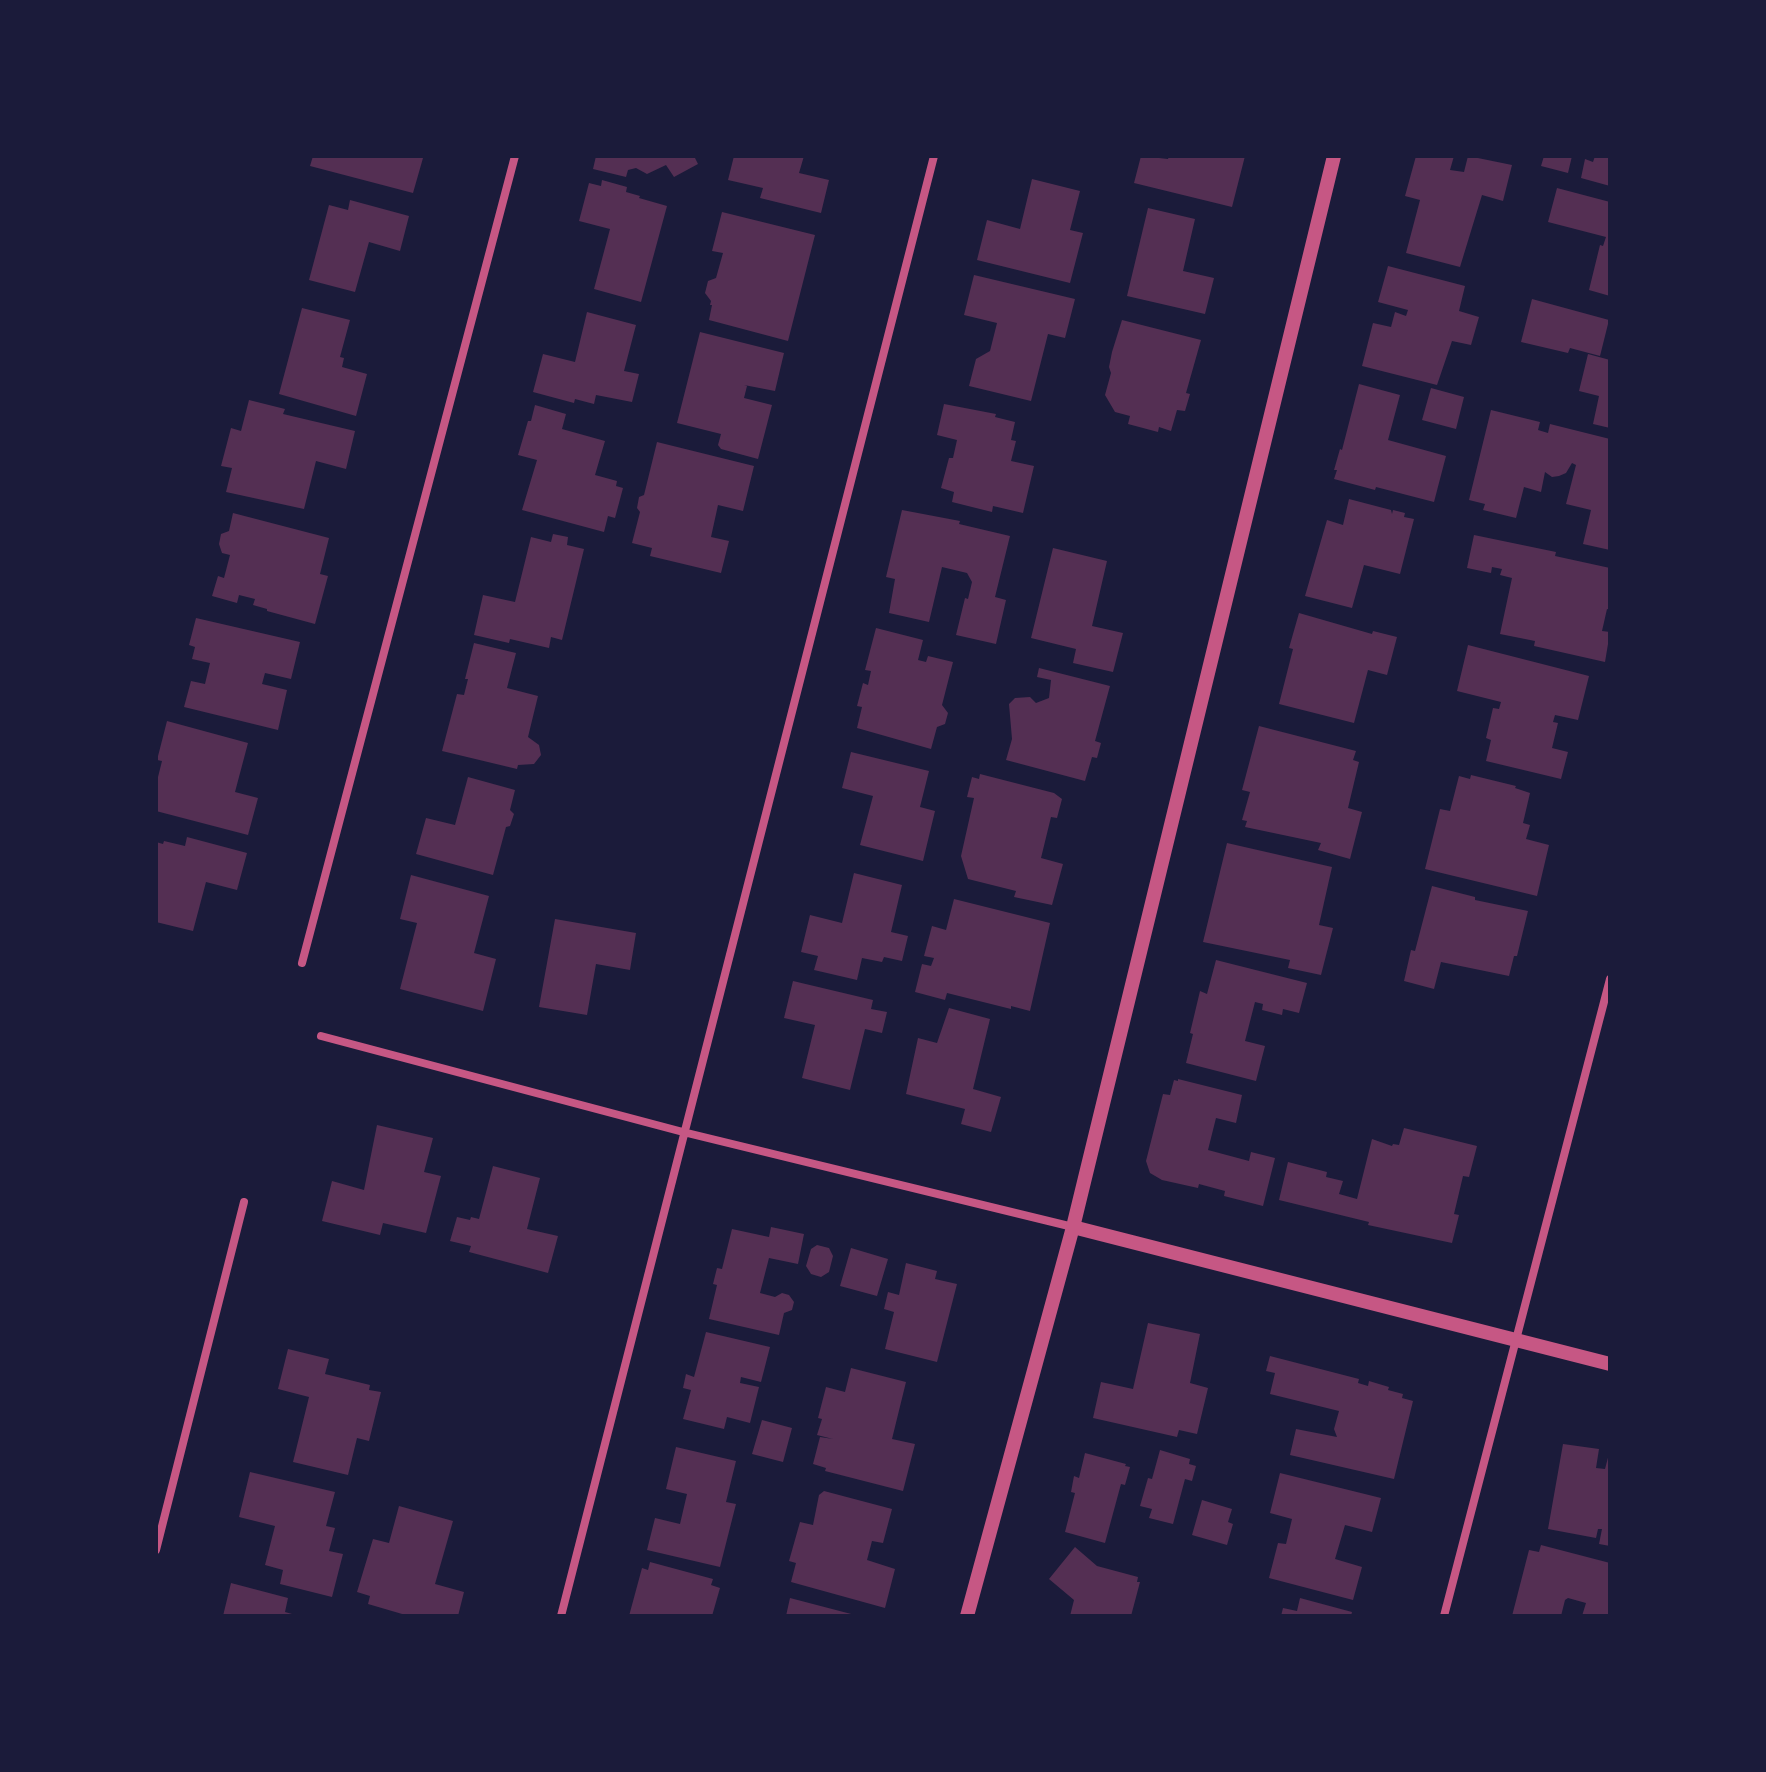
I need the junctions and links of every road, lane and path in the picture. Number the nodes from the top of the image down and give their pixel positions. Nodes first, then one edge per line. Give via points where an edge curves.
1 (515, 156) edge
2 (934, 156) edge
3 (1334, 156) edge
4 (302, 963) dead end
5 (1610, 979) edge
6 (321, 1036) dead end
7 (683, 1132) junction
8 (244, 1202) dead end
9 (1073, 1227) junction
10 (1516, 1340) junction
11 (1610, 1364) edge
12 (156, 1550) edge
13 (561, 1616) edge
14 (967, 1616) edge
15 (1444, 1616) edge

1 - 4 street
2 - 7 street
3 - 9 street
5 - 10 street
6 - 7 street
7 - 9 street
7 - 13 street
8 - 12 street
9 - 10 street
9 - 14 street
10 - 11 street
10 - 15 street

